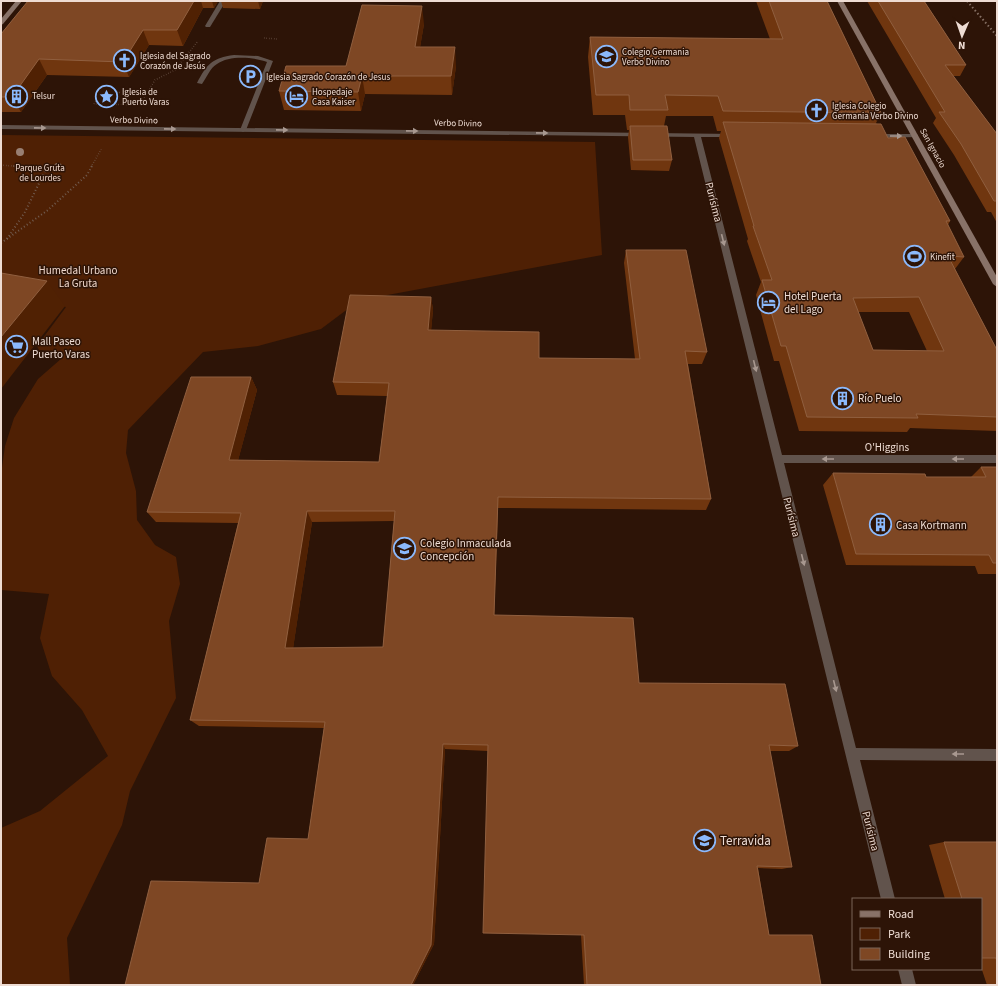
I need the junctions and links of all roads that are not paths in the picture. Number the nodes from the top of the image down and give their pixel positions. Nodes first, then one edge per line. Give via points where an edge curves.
1 (19, 1) edge
2 (223, 1) edge
3 (840, 1) edge
4 (1, 23) edge
5 (208, 26) road end
6 (200, 83) dead end
7 (1, 127) edge
8 (243, 130) junction
9 (697, 134) junction
10 (744, 135) edge
11 (864, 136) edge
12 (916, 136) junction
13 (997, 284) edge
14 (778, 458) junction
15 (997, 459) edge
16 (852, 754) junction
17 (997, 755) edge
18 (888, 898) edge
19 (905, 970) edge
20 (909, 985) edge

1 - 4 street
2 - 5 street
3 - 12 street, San Ignacio
6 - 8 street via 211,65 222,59 229,57 270,60
7 -> 8 street, Verbo Divino
8 -> 9 street, Verbo Divino
9 - 10 street, Verbo Divino
9 -> 14 street, Purísima
11 -> 12 street
12 - 13 street, San Ignacio
15 -> 14 street, O'Higgins
14 -> 16 street, Purísima
17 -> 16 street
16 - 18 street, Purísima
19 - 20 street

